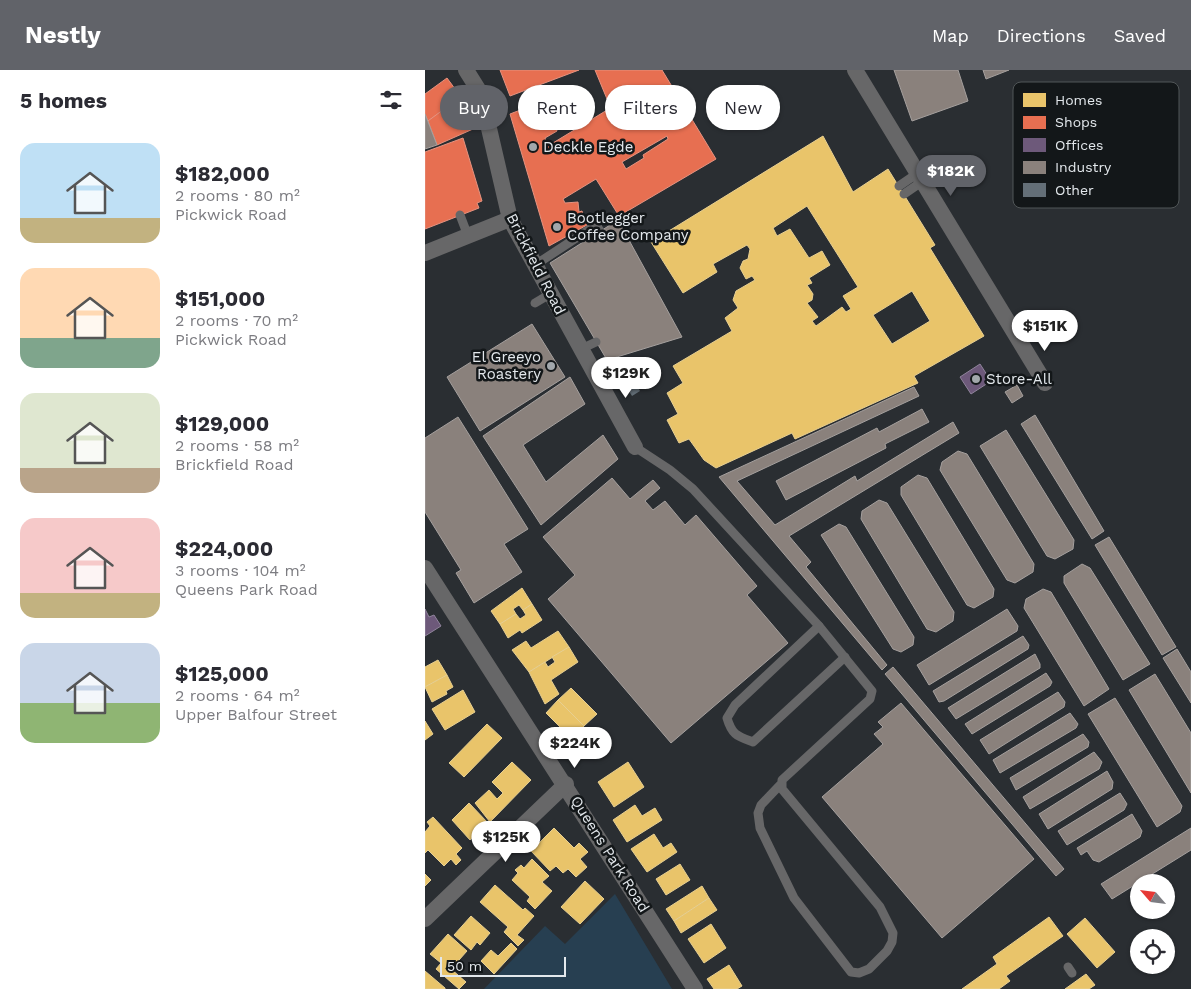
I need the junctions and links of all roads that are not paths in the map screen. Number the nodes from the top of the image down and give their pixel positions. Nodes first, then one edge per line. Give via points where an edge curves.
1 (466, 70) edge
2 (855, 70) edge
3 (920, 177) junction
4 (901, 190) dead end
5 (460, 215) dead end
6 (510, 219) junction
7 (600, 232) dead end
8 (467, 236) junction
9 (425, 252) edge
10 (535, 265) junction
11 (550, 294) junction
12 (535, 302) dead end
13 (596, 342) dead end
14 (581, 349) junction
15 (1045, 383) dead end
16 (635, 447) joint
17 (425, 568) edge
18 (819, 626) junction
19 (845, 657) junction
20 (566, 784) junction
21 (781, 784) junction
22 (425, 919) edge
23 (695, 989) edge

1 - 6 street, Brickfield Road via 483,101
2 - 3 street
3 - 4 lane
3 - 15 street
5 - 8 lane
6 - 8 street
6 - 10 street, Brickfield Road
7 - 10 lane via 596,225
8 - 9 street
10 - 11 street, Brickfield Road
11 - 12 lane
11 - 14 street, Brickfield Road
13 - 14 lane
14 - 16 street, Brickfield Road
16 - 18 lane via 693,489
17 - 20 street, Queens Park Road
18 - 19 lane
18 - 19 lane via 735,705 727,718 730,730 753,742
19 - 21 lane via 872,692 870,699
20 - 22 street
20 - 23 street, Queens Park Road
21 - 21 lane via 880,907 893,933 887,951 859,974 851,972 794,898 760,828 758,814 761,805

